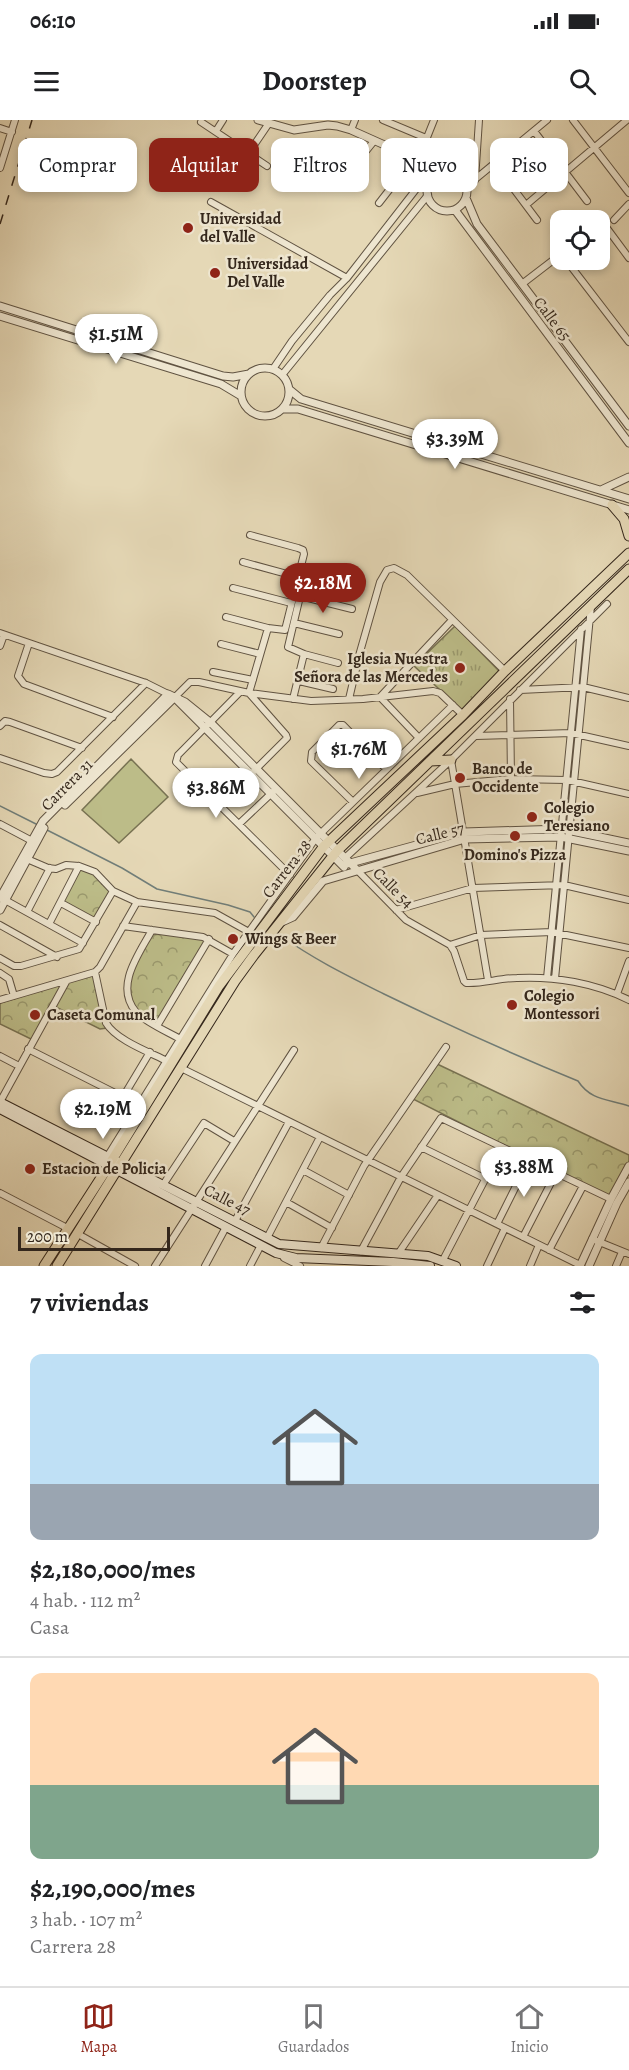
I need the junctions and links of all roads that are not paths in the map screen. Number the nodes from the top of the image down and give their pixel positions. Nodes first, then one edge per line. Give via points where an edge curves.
1 (15, 120) edge
2 (223, 120) edge
3 (258, 120) edge
4 (356, 120) edge
5 (383, 120) edge
6 (434, 120) edge
7 (479, 120) edge
8 (547, 120) edge
9 (573, 120) edge
10 (627, 120) edge
11 (201, 122) dead end
12 (269, 123) junction
13 (285, 124) edge
14 (0, 128) edge
15 (351, 130) junction
16 (216, 131) junction
17 (534, 131) junction
18 (12, 132) junction
19 (226, 138) edge
20 (259, 138) edge
21 (426, 138) joint
22 (478, 138) edge
23 (526, 138) edge
24 (539, 138) edge
25 (374, 141) junction
26 (381, 144) edge
27 (369, 147) edge
28 (594, 147) junction
29 (2, 158) edge
30 (259, 161) edge
31 (267, 166) dead end
32 (0, 168) edge
33 (490, 168) edge
34 (568, 169) edge
35 (568, 176) edge
36 (478, 178) edge
37 (388, 192) edge
38 (414, 192) edge
39 (428, 192) edge
40 (466, 192) edge
41 (516, 192) edge
42 (541, 192) edge
43 (629, 193) edge
44 (428, 195) junction
45 (466, 198) junction
46 (587, 201) dead end
47 (211, 202) dead end
48 (379, 203) dead end
49 (629, 204) edge
50 (526, 205) junction
51 (455, 210) junction
52 (537, 220) dead end
53 (614, 220) dead end
54 (610, 232) edge
55 (629, 258) edge
56 (550, 262) edge
57 (574, 270) edge
58 (347, 278) junction
59 (522, 284) junction
60 (0, 306) edge
61 (0, 316) edge
62 (629, 342) edge
63 (273, 369) junction
64 (249, 374) junction
65 (282, 375) junction
66 (290, 390) junction
67 (241, 396) junction
68 (283, 409) junction
69 (629, 426) edge
70 (629, 443) edge
71 (629, 477) edge
72 (601, 490) junction
73 (629, 499) edge
74 (612, 505) junction
75 (629, 510) edge
76 (250, 535) dead end
77 (629, 536) edge
78 (629, 541) edge
79 (627, 554) edge
80 (243, 562) dead end
81 (628, 571) edge
82 (298, 577) junction
83 (362, 582) dead end
84 (233, 588) dead end
85 (300, 596) junction
86 (291, 603) junction
87 (607, 604) dead end
88 (591, 606) junction
89 (352, 609) dead end
90 (226, 617) dead end
91 (452, 620) junction
92 (590, 620) junction
93 (294, 623) junction
94 (268, 628) junction
95 (581, 629) junction
96 (2, 634) edge
97 (339, 634) dead end
98 (29, 643) junction
99 (221, 644) dead end
100 (0, 646) edge
101 (260, 654) junction
102 (304, 654) junction
103 (338, 663) dead end
104 (505, 671) junction
105 (213, 672) dead end
106 (253, 680) junction
107 (299, 681) junction
108 (146, 683) junction
109 (576, 687) junction
110 (583, 687) junction
111 (333, 689) dead end
112 (519, 690) junction
113 (240, 692) junction
114 (249, 693) junction
115 (171, 695) junction
116 (380, 697) junction
117 (629, 698) edge
118 (293, 699) junction
119 (349, 699) junction
120 (510, 699) junction
121 (453, 705) junction
122 (463, 715) junction
123 (113, 717) junction
124 (2, 724) edge
125 (208, 725) junction
126 (571, 733) junction
127 (510, 735) junction
128 (579, 735) junction
129 (475, 736) junction
130 (419, 738) junction
131 (629, 746) edge
132 (82, 748) junction
133 (0, 758) edge
134 (452, 760) junction
135 (430, 761) junction
136 (386, 769) junction
137 (254, 771) junction
138 (511, 779) junction
139 (567, 780) junction
140 (574, 781) junction
141 (455, 784) junction
142 (274, 791) junction
143 (415, 794) junction
144 (629, 794) edge
145 (353, 802) junction
146 (239, 824) junction
147 (1, 827) edge
148 (565, 833) junction
149 (318, 836) junction
150 (464, 836) junction
151 (34, 842) junction
152 (629, 843) edge
153 (326, 844) junction
154 (629, 851) edge
155 (335, 853) junction
156 (27, 859) junction
157 (346, 862) junction
158 (80, 866) junction
159 (50, 868) junction
160 (354, 872) junction
161 (290, 875) junction
162 (556, 885) junction
163 (564, 885) junction
164 (473, 888) junction
165 (113, 891) junction
166 (3, 899) edge
167 (629, 900) edge
168 (137, 902) junction
169 (61, 903) junction
170 (0, 910) edge
171 (396, 910) junction
172 (27, 912) junction
173 (96, 922) junction
174 (49, 924) junction
175 (279, 924) junction
176 (0, 925) edge
177 (123, 926) junction
178 (152, 930) junction
179 (249, 932) junction
180 (552, 932) junction
181 (560, 933) junction
182 (481, 935) junction
183 (209, 939) junction
184 (450, 945) junction
185 (81, 946) junction
186 (629, 948) edge
187 (233, 954) junction
188 (57, 957) junction
189 (0, 958) edge
190 (629, 961) edge
191 (95, 972) junction
192 (0, 973) edge
193 (547, 978) junction
194 (555, 979) junction
195 (488, 980) junction
196 (66, 981) junction
197 (617, 994) junction
198 (14, 996) junction
199 (0, 999) edge
200 (629, 1000) edge
201 (158, 1026) junction
202 (180, 1039) junction
203 (446, 1047) dead end
204 (28, 1049) junction
205 (294, 1050) dead end
206 (150, 1052) junction
207 (173, 1055) junction
208 (0, 1056) edge
209 (19, 1066) junction
210 (181, 1068) junction
211 (0, 1102) edge
212 (257, 1106) junction
213 (0, 1109) edge
214 (289, 1122) junction
215 (320, 1137) junction
216 (234, 1141) junction
217 (421, 1147) junction
218 (502, 1147) junction
219 (529, 1160) junction
220 (368, 1161) junction
221 (113, 1164) junction
222 (629, 1166) edge
223 (303, 1170) junction
224 (556, 1173) junction
225 (401, 1177) junction
226 (486, 1179) junction
227 (629, 1182) edge
228 (163, 1185) junction
229 (584, 1186) junction
230 (0, 1193) edge
231 (349, 1195) junction
232 (438, 1195) junction
233 (611, 1199) junction
234 (286, 1202) junction
235 (193, 1204) junction
236 (470, 1211) junction
237 (235, 1221) junction
238 (497, 1224) junction
239 (226, 1227) junction
240 (332, 1228) junction
241 (505, 1228) junction
242 (73, 1232) junction
243 (523, 1237) junction
244 (592, 1239) junction
245 (264, 1242) junction
246 (600, 1243) junction
247 (539, 1245) junction
248 (321, 1248) junction
249 (549, 1250) junction
250 (361, 1251) junction
251 (276, 1253) junction
252 (626, 1253) edge
253 (394, 1260) edge
254 (443, 1260) junction
255 (297, 1265) edge
256 (44, 1266) edge
257 (57, 1266) edge
258 (135, 1266) edge
259 (155, 1266) edge
260 (205, 1266) edge
261 (250, 1266) edge
262 (430, 1266) edge
263 (456, 1266) edge
264 (487, 1266) edge
265 (530, 1266) edge
266 (580, 1266) edge
267 (589, 1266) edge
268 (616, 1266) edge

1 - 18 street
2 - 16 street
3 - 12 street
4 - 15 street
5 - 21 street
6 - 21 street
7 - 22 street
8 - 17 street
9 - 28 street
10 - 28 street
11 - 16 street
12 - 13 street
12 - 20 street
13 - 15 street via 294,130 328,125
14 - 18 street
15 - 25 street
16 - 19 street
17 - 23 street
17 - 24 street
18 - 29 street
25 - 26 street
25 - 27 street
28 - 34 street
28 - 43 street
29 - 32 street
30 - 31 street
33 - 36 street
35 - 46 street
37 - 48 street
38 - 58 street
39 - 44 street
40 - 45 street
41 - 50 street
42 - 50 street
44 - 51 street via 439,209
44 - 65 street
45 - 51 street
45 - 59 street, Calle 65 via 477,224
47 - 58 street
49 - 53 street
50 - 52 street
51 - 70 street, Calle 65
54 - 55 street
56 - 59 street
57 - 62 street
58 - 63 street
59 - 69 street, Calle 65
60 - 64 street via 223,376
61 - 67 street via 221,384
63 - 64 street via 263,368
63 - 65 street
64 - 67 street via 242,384
65 - 66 street
66 - 68 street
66 - 72 street via 301,399
67 - 68 street via 247,408 258,415 271,416
68 - 74 street via 298,409
71 - 72 street
72 - 73 street
74 - 75 street
74 - 77 main road via 624,519
76 - 82 street via 303,550
78 - 79 main road
79 - 104 main road, Carrera 28
80 - 82 street
81 - 88 main road, Carrera 28
82 - 86 street
83 - 85 street via 311,567 306,570
84 - 86 street
85 - 89 street
85 - 93 street
86 - 94 street via 285,630
87 - 92 street
88 - 92 street
88 - 135 main road, Carrera 28
90 - 94 street
91 - 104 street
91 - 116 street
91 - 119 street via 401,571 387,570 380,582
92 - 95 street
92 - 110 street
93 - 97 street
93 - 102 street via 288,647
94 - 101 street
95 - 109 street
95 - 112 street
96 - 98 street, Calle 54
96 - 100 street
98 - 108 street, Calle 54
98 - 123 street via 18,676 20,681
99 - 101 street
101 - 106 street
102 - 103 street
102 - 107 street
104 - 122 main road, Carrera 28
105 - 106 street
106 - 114 street
107 - 111 street
107 - 118 street
108 - 115 street, Calle 54
108 - 123 street, Carrera 31
109 - 110 street
109 - 112 street
109 - 126 street
110 - 117 street
110 - 128 street
112 - 120 street
113 - 114 street
113 - 115 street via 190,682
113 - 125 street
114 - 118 street
114 - 137 street via 287,738
115 - 125 street, Calle 54 via 185,702
115 - 151 street, Carrera 31 via 44,824
116 - 119 street
116 - 121 street via 437,691
116 - 130 street
118 - 119 street
120 - 127 street
120 - 129 street
121 - 122 street
121 - 130 street, Carrera 28
122 - 153 main road, Carrera 28
123 - 132 street, Carrera 31
124 - 132 street
125 - 137 street, Calle 54
125 - 146 street via 178,755 176,762
126 - 127 street
126 - 128 street
126 - 139 street
127 - 129 street
127 - 138 street
128 - 131 street
128 - 140 street
129 - 134 street
130 - 136 street, Carrera 28
132 - 133 street, Carrera 31 via 52,774
134 - 135 main road
134 - 141 street
134 - 143 street
135 - 155 main road, Carrera 28
136 - 145 street, Carrera 28
136 - 145 street via 343,724 312,752 311,761
137 - 142 street, Calle 54
138 - 139 street
138 - 141 street
139 - 140 street
139 - 148 street
140 - 144 street
140 - 148 street
141 - 143 street
141 - 150 street
142 - 146 street
142 - 149 street, Calle 54
143 - 157 street
145 - 149 street, Carrera 28
146 - 161 street
147 - 151 street
148 - 150 street, Calle 57
148 - 152 street, Calle 57
148 - 154 street, Calle 57
148 - 162 street
148 - 163 street
149 - 153 street, Calle 54
149 - 161 street, Carrera 28
150 - 157 street, Calle 57
150 - 160 street, Calle 57
150 - 164 street
151 - 156 street, Carrera 31
151 - 166 street, Carrera 31
153 - 155 street, Calle 54
153 - 207 main road, Carrera 28 via 231,968
155 - 157 street, Calle 54
155 - 175 main road, Carrera 28
156 - 159 street
156 - 166 street, Carrera 31
157 - 160 street, Calle 54
158 - 159 street
158 - 165 street via 94,872
158 - 169 street
159 - 172 street
160 - 171 street, Calle 54
160 - 175 street, Calle 57 via 323,881 293,917
161 - 179 street, Carrera 28
162 - 163 street
162 - 164 street
162 - 180 street
163 - 167 street
163 - 181 street
164 - 171 street
164 - 182 street
165 - 168 street
165 - 173 street
166 - 170 street, Carrera 31
166 - 172 street
168 - 177 street
168 - 179 street via 215,913
169 - 173 street
169 - 174 street
171 - 184 street, Calle 54
172 - 174 street
173 - 185 street
174 - 185 street
175 - 210 main road, Carrera 28 via 236,981
176 - 188 street
177 - 178 street
177 - 191 street
178 - 183 street
178 - 201 street via 130,972 127,991 136,1012
179 - 187 street, Carrera 28
180 - 181 street
180 - 182 street
180 - 193 street
181 - 186 street
181 - 194 street
182 - 184 street
182 - 195 street
183 - 187 street
183 - 201 street
184 - 195 street via 464,981 470,984
185 - 188 street
187 - 202 street, Carrera 28
188 - 189 street via 21,966
190 - 197 street
191 - 196 street
191 - 206 street via 109,1028
192 - 198 street via 9,979
193 - 194 street
193 - 195 street
194 - 197 street
196 - 198 street
196 - 204 street
197 - 200 street
198 - 199 street
201 - 202 street
202 - 207 street, Carrera 28
203 - 220 street
204 - 206 street via 123,1098
204 - 209 street
205 - 212 street
206 - 207 street
207 - 221 main road, Carrera 28
207 - 221 street, Carrera 28
208 - 209 street
209 - 211 street
210 - 212 street
210 - 221 main road, Carrera 28
211 - 221 main road, Calle 47
212 - 214 street
212 - 216 street
213 - 221 main road, Calle 47
214 - 215 street
214 - 237 street
215 - 220 street
215 - 223 street
216 - 228 street via 204,1123
216 - 235 street
217 - 218 street via 441,1118
217 - 225 street
217 - 226 street
218 - 219 street
218 - 226 street
219 - 224 street
219 - 238 street
220 - 225 street
220 - 231 street
221 - 228 main road, Calle 47
221 - 235 main road, Calle 47
221 - 242 main road, Carrera 28
221 - 242 main road, Carrera 28 via 92,1211
222 - 233 street
223 - 231 street
223 - 234 street
224 - 229 street
224 - 243 street
225 - 232 street
225 - 250 street
226 - 236 street
227 - 246 street
228 - 235 main road, Calle 47
229 - 233 street
229 - 249 street
230 - 242 street
231 - 240 street
232 - 236 street
232 - 253 street
233 - 244 street
234 - 240 street
234 - 245 street
235 - 237 main road, Calle 47
235 - 239 main road, Calle 47
235 - 259 street
236 - 238 street
236 - 254 street
237 - 245 main road, Calle 47
238 - 241 street
239 - 245 main road, Calle 47
239 - 260 street
240 - 248 street
241 - 243 street
241 - 264 street
242 - 256 main road, Carrera 28
242 - 257 main road
242 - 258 street
243 - 247 street
244 - 246 street
244 - 266 street
245 - 248 main road, Calle 47
245 - 251 main road, Calle 47
245 - 261 street
246 - 252 street
246 - 267 street
247 - 249 street
247 - 265 street
248 - 250 main road, Calle 47
249 - 266 street
250 - 253 main road, Calle 47
251 - 253 main road, Calle 47 via 296,1258
251 - 255 street, Calle 47
252 - 268 street
253 - 254 main road, Calle 47 via 428,1256
253 - 262 main road, Calle 47
254 - 263 main road, Calle 47

